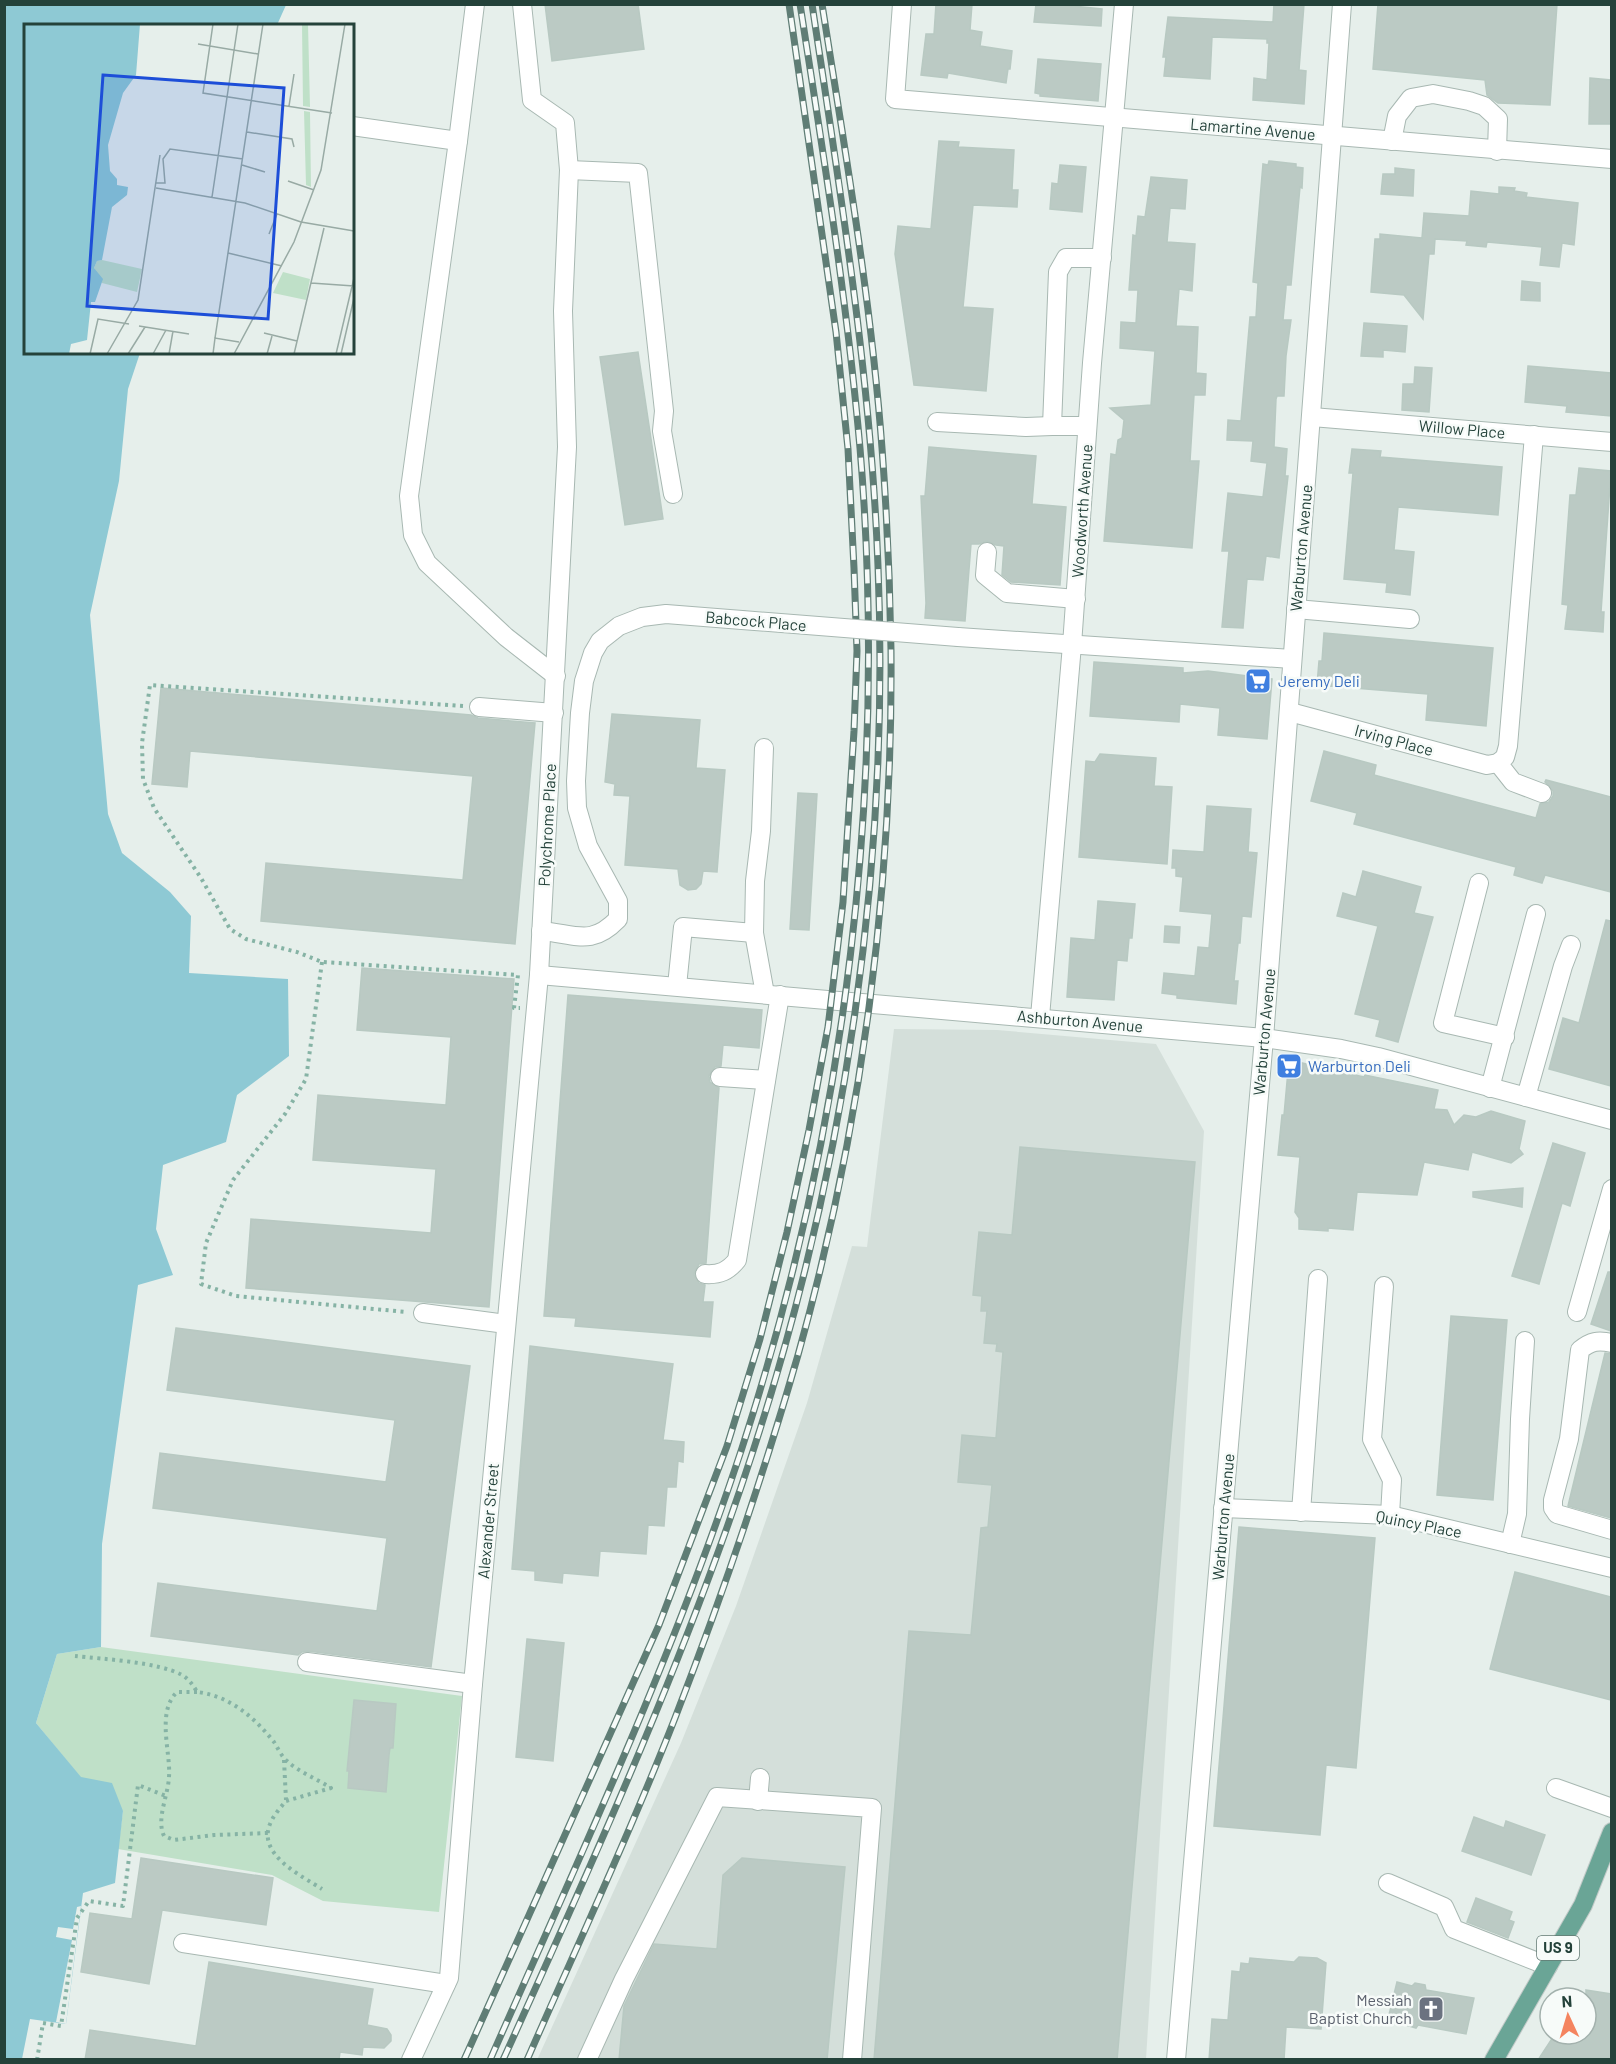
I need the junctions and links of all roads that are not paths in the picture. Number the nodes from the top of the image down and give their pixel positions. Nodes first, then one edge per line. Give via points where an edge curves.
1 (475, 4) edge
2 (522, 4) edge
3 (902, 4) edge
4 (1124, 4) edge
5 (1342, 4) edge
6 (1114, 118) junction
7 (354, 126) edge
8 (1332, 136) junction
9 (459, 141) junction
10 (1392, 141) junction
11 (1497, 151) junction
12 (1611, 159) edge
13 (569, 170) junction
14 (1101, 258) junction
15 (1312, 417) junction
16 (938, 422) dead end
17 (1052, 426) junction
18 (1088, 426) junction
19 (1534, 435) junction
20 (1611, 442) edge
21 (673, 494) dead end
22 (987, 552) dead end
23 (1076, 599) junction
24 (1296, 609) junction
25 (1410, 619) dead end
26 (1072, 645) junction
27 (1292, 659) junction
28 (556, 676) junction
29 (479, 708) road end
30 (1290, 712) junction
31 (554, 713) junction
32 (764, 748) dead end
33 (1498, 763) junction
34 (550, 781) junction
35 (576, 782) junction
36 (1542, 793) dead end
37 (1479, 883) dead end
38 (1536, 914) dead end
39 (541, 931) junction
40 (754, 933) junction
41 (1571, 945) dead end
42 (539, 975) junction
43 (676, 986) junction
44 (772, 994) junction
45 (1040, 1017) junction
46 (1264, 1038) junction
47 (1505, 1038) junction
48 (720, 1077) dead end
49 (766, 1080) junction
50 (1490, 1088) junction
51 (1526, 1097) junction
52 (1611, 1120) edge
53 (1611, 1189) edge
54 (705, 1274) dead end
55 (1318, 1279) dead end
56 (1384, 1286) dead end
57 (1576, 1312) dead end
58 (415, 1313) road end
59 (507, 1324) junction
60 (1525, 1341) dead end
61 (1611, 1343) edge
62 (1223, 1508) junction
63 (1301, 1512) junction
64 (1390, 1515) junction
65 (1611, 1530) edge
66 (1510, 1544) junction
67 (1611, 1568) edge
68 (307, 1662) dead end
69 (472, 1684) junction
70 (760, 1778) dead end
71 (1556, 1788) dead end
72 (758, 1801) junction
73 (1611, 1808) edge
74 (1611, 1832) edge
75 (1388, 1882) dead end
76 (183, 1943) dead end
77 (1548, 1966) junction
78 (446, 1984) junction
79 (411, 2060) edge
80 (587, 2060) edge
81 (852, 2060) edge
82 (1176, 2060) edge
83 (1494, 2060) edge

1 - 9 street
2 - 13 street, Polychrome Place via 532,100 565,123
3 - 6 street, Lamartine Avenue via 895,99
4 - 6 street, Woodworth Avenue
5 - 8 street, Warburton Avenue
6 - 8 street, Lamartine Avenue
6 - 14 street, Woodworth Avenue
7 - 9 street
8 - 10 street, Lamartine Avenue
8 - 15 street, Warburton Avenue
9 - 28 street via 409,496 413,535 427,563 506,637
10 - 11 street, Lamartine Avenue
10 - 11 street via 1398,116 1411,98 1433,94 1484,106 1498,119
11 - 12 street, Lamartine Avenue
13 - 21 street via 638,173 664,411 662,431
13 - 28 street, Polychrome Place via 563,311 567,447
14 - 17 street via 1066,258 1058,272
14 - 18 street, Woodworth Avenue
15 - 19 street, Willow Place
15 - 24 street, Warburton Avenue
16 - 17 street
17 - 18 street
18 - 23 street, Woodworth Avenue
19 - 20 street, Willow Place
19 - 33 street via 1508,746
22 - 23 street via 985,575 1006,593
23 - 26 street, Woodworth Avenue
24 - 25 street
24 - 27 street, Warburton Avenue
26 - 27 street, Babcock Place
26 - 35 street, Babcock Place, bridge via 666,614 642,616 619,626 600,641 593,653 584,681
26 - 45 street, Woodworth Avenue
27 - 30 street, Warburton Avenue
28 - 31 street, Polychrome Place
29 - 31 street
30 - 33 street, Irving Place via 1487,765
30 - 46 street, Warburton Avenue
31 - 34 street, Polychrome Place
32 - 40 street
33 - 36 street via 1513,783
34 - 35 street
34 - 39 street, Polychrome Place
35 - 39 street, Babcock Place via 577,808 588,846 618,901 618,919 606,931 588,938
37 - 47 street via 1443,1023
38 - 47 street
39 - 42 street, Polychrome Place
40 - 43 street via 683,927
40 - 44 street
41 - 51 street
42 - 43 street, Ashburton Avenue
42 - 59 street, Alexander Street
43 - 44 street, Ashburton Avenue
44 - 45 street, Ashburton Avenue
44 - 49 street
45 - 46 street, Ashburton Avenue
46 - 50 street, Ashburton Avenue via 1341,1049
46 - 62 street, Warburton Avenue
47 - 50 street
48 - 49 street
49 - 54 street via 737,1260 728,1270
50 - 51 street, Ashburton Avenue
51 - 52 street, Ashburton Avenue
53 - 57 street
55 - 63 street
56 - 64 street via 1372,1439 1392,1480
58 - 59 street
59 - 69 street, Alexander Street
60 - 66 street via 1517,1514
61 - 65 street via 1601,1340 1580,1350 1569,1439 1553,1500 1557,1514
62 - 63 street, Quincy Place
62 - 82 street, Warburton Avenue
63 - 64 street, Quincy Place
64 - 66 street, Quincy Place
66 - 67 street, Quincy Place
68 - 69 street
69 - 78 street, Alexander Street
70 - 72 street
71 - 73 street
72 - 80 street via 717,1797
72 - 81 street via 872,1808
74 - 77 main road, US 9 via 1583,1905
75 - 77 street via 1444,1907 1454,1929
76 - 78 street
77 - 83 main road, US 9
78 - 79 street, Alexander Street

